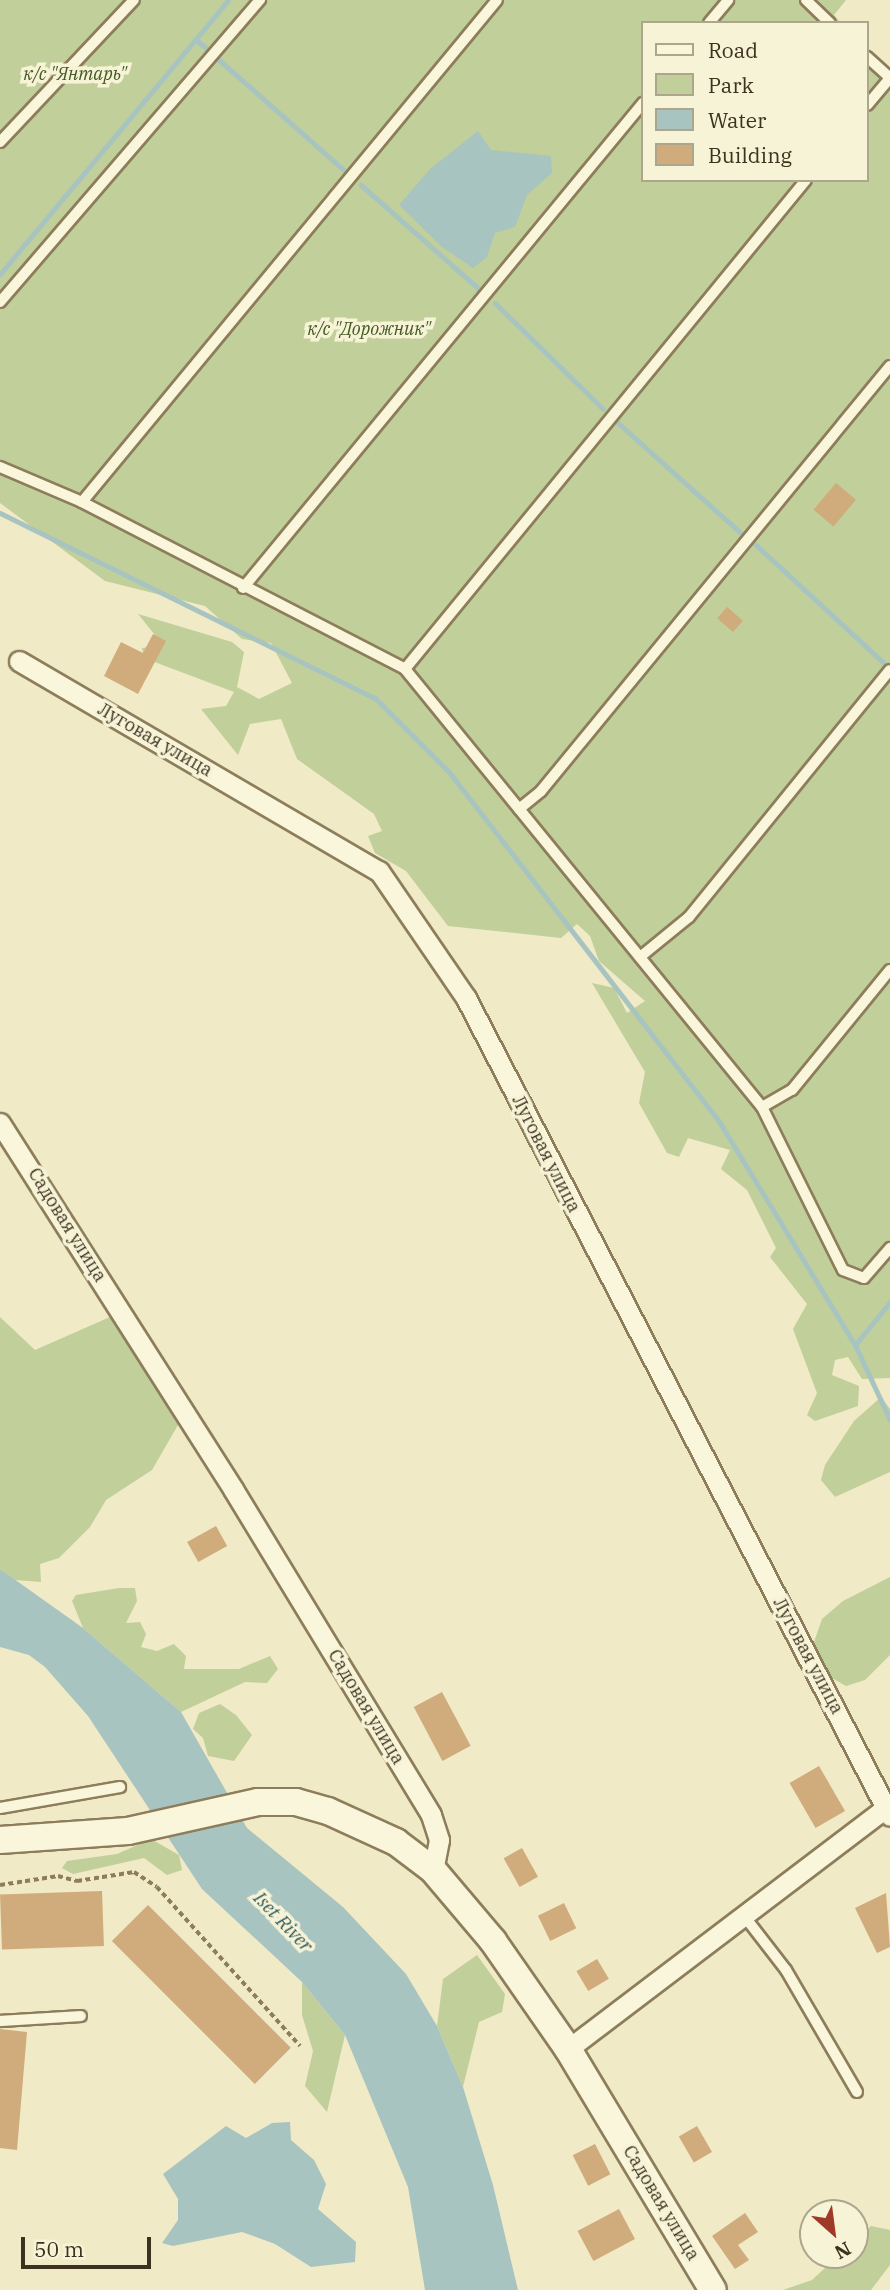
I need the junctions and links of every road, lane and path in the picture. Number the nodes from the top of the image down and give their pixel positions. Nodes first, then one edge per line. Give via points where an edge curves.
1 (134, 0) edge
2 (260, 0) edge
3 (497, 0) edge
4 (727, 0) edge
5 (806, 0) edge
6 (711, 21) edge
7 (828, 21) edge
8 (869, 59) edge
9 (642, 104) edge
10 (869, 104) edge
11 (0, 142) edge
12 (804, 182) edge
13 (0, 302) edge
14 (890, 366) edge
15 (0, 467) edge
16 (82, 502) junction
17 (243, 588) junction
18 (19, 661) dead end
19 (405, 669) junction
20 (890, 670) edge
21 (519, 809) junction
22 (640, 957) junction
23 (890, 970) edge
24 (762, 1107) junction
25 (0, 1123) edge
26 (890, 1248) edge
27 (120, 1787) dead end
28 (0, 1808) edge
29 (889, 1810) edge
30 (0, 1840) edge
31 (433, 1870) junction
32 (0, 1885) edge
33 (745, 1917) junction
34 (81, 2016) dead end
35 (0, 2021) edge
36 (300, 2046) dead end
37 (568, 2049) junction
38 (857, 2092) dead end
39 (713, 2290) edge

1 - 11 lane
2 - 13 lane
3 - 16 lane
4 - 6 lane
5 - 7 lane
8 - 10 lane via 890,78
9 - 17 lane
12 - 19 lane
14 - 21 lane via 541,790
15 - 16 lane
16 - 17 lane
17 - 19 lane
18 - 29 street, Луговая улица via 379,871 467,998
19 - 21 lane
20 - 22 lane via 690,917
21 - 22 lane
22 - 24 lane
23 - 24 lane via 792,1090
24 - 26 lane via 843,1270 864,1279
25 - 31 street, Садовая улица via 197,1432 431,1815 439,1840
27 - 28 lane
29 - 33 street
30 - 31 main road via 128,1831 258,1802 296,1802 397,1842
31 - 37 main road, Садовая улица via 493,1941
32 - 36 path via 134,1872 157,1887
33 - 37 street
33 - 38 lane via 786,1970
34 - 35 lane
37 - 39 main road, Садовая улица

